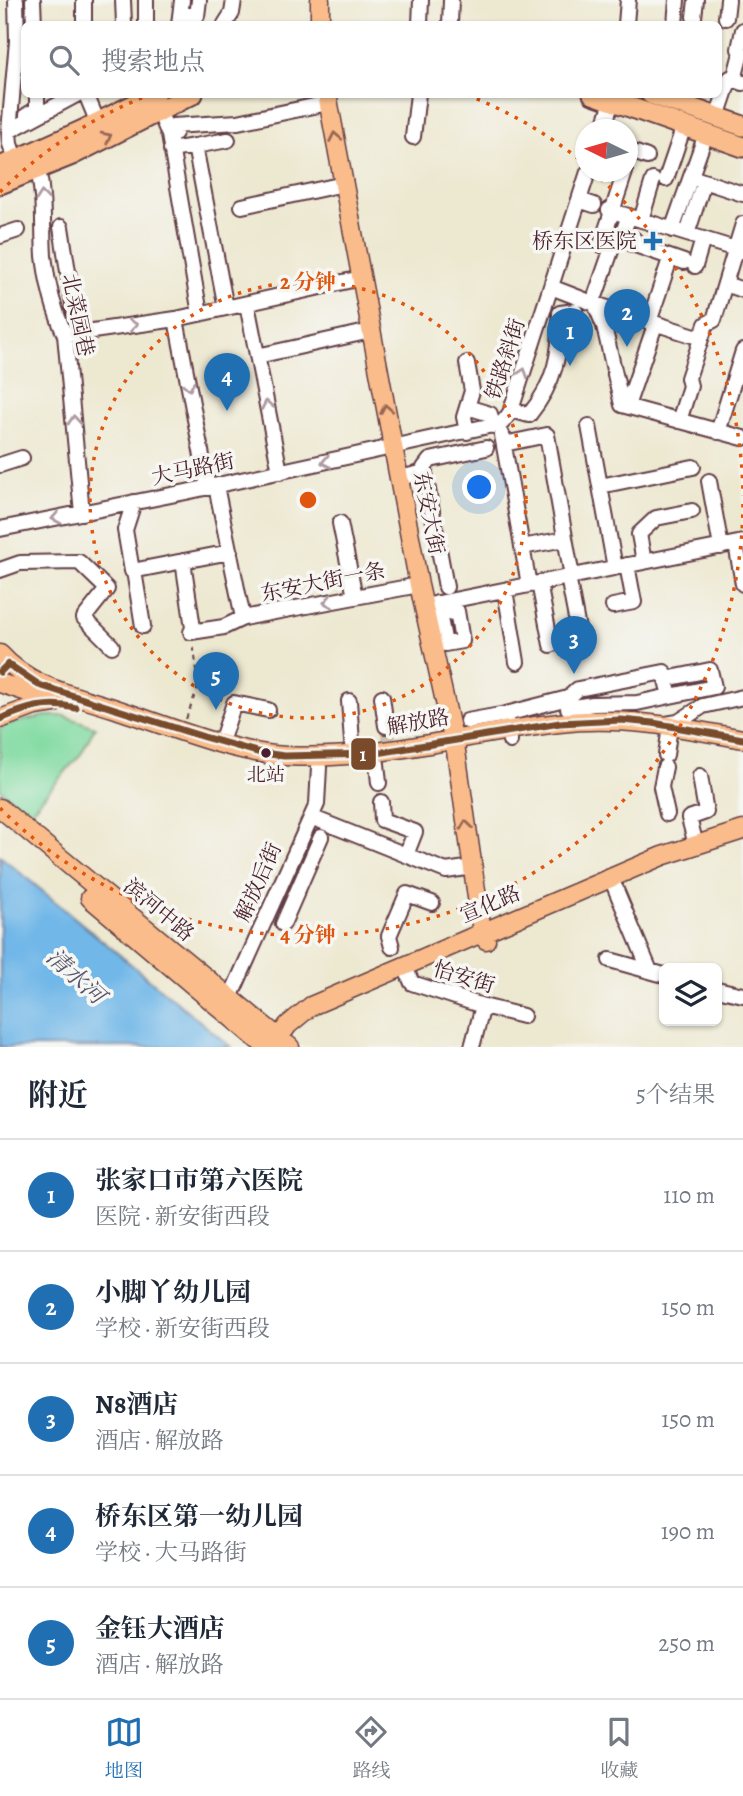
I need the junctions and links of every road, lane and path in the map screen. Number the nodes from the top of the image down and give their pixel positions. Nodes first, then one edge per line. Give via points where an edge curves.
1 (16, 0) edge
2 (33, 0) edge
3 (83, 0) edge
4 (123, 0) edge
5 (146, 0) edge
6 (198, 0) edge
7 (234, 0) edge
8 (320, 0) edge
9 (423, 0) edge
10 (451, 0) edge
11 (628, 0) edge
12 (696, 0) edge
13 (728, 0) edge
14 (181, 13) edge
15 (681, 13) edge
16 (726, 18) dead end
17 (34, 21) edge
18 (84, 21) edge
19 (124, 21) edge
20 (146, 21) edge
21 (227, 21) edge
22 (320, 21) edge
23 (423, 21) edge
24 (450, 21) edge
25 (626, 21) edge
26 (743, 30) edge
27 (740, 78) edge
28 (37, 98) edge
29 (70, 98) edge
30 (88, 98) edge
31 (177, 98) edge
32 (418, 98) edge
33 (604, 98) edge
34 (662, 98) edge
35 (328, 99) edge
36 (612, 101) junction
37 (157, 103) edge
38 (717, 117) junction
39 (606, 119) edge
40 (98, 122) junction
41 (684, 126) junction
42 (743, 126) edge
43 (9, 127) junction
44 (706, 134) junction
45 (169, 135) junction
46 (413, 137) dead end
47 (228, 139) dead end
48 (195, 146) junction
49 (743, 147) edge
50 (172, 150) junction
51 (638, 156) edge
52 (8, 164) edge
53 (671, 164) junction
54 (38, 169) junction
55 (691, 177) junction
56 (585, 182) edge
57 (621, 182) edge
58 (666, 183) junction
59 (0, 184) edge
60 (344, 184) junction
61 (701, 191) dead end
62 (743, 194) edge
63 (579, 200) junction
64 (594, 205) dead end
65 (242, 206) dead end
66 (611, 211) junction
67 (635, 218) junction
68 (743, 224) edge
69 (61, 227) dead end
70 (668, 228) junction
71 (18, 230) dead end
72 (687, 234) junction
73 (0, 236) edge
74 (703, 239) junction
75 (64, 247) junction
76 (44, 250) junction
77 (739, 251) edge
78 (668, 262) dead end
79 (361, 278) junction
80 (724, 284) junction
81 (551, 288) junction
82 (743, 290) edge
83 (53, 298) junction
84 (596, 299) junction
85 (247, 304) junction
86 (226, 308) junction
87 (575, 311) dead end
88 (609, 313) dead end
89 (200, 314) junction
90 (176, 319) junction
91 (652, 325) junction
92 (371, 331) junction
93 (65, 335) junction
94 (610, 337) junction
95 (701, 338) junction
96 (743, 352) edge
97 (257, 356) junction
98 (620, 357) dead end
99 (467, 363) dead end
100 (627, 406) junction
101 (467, 407) junction
102 (511, 410) junction
103 (679, 421) junction
104 (497, 425) junction
105 (589, 426) dead end
106 (467, 432) junction
107 (718, 432) junction
108 (743, 438) edge
109 (504, 444) junction
110 (393, 448) junction
111 (486, 448) dead end
112 (22, 457) dead end
113 (0, 465) edge
114 (693, 467) dead end
115 (280, 472) junction
116 (425, 472) junction
117 (399, 478) junction
118 (709, 481) dead end
119 (600, 486) junction
120 (212, 487) junction
121 (134, 502) junction
122 (692, 510) dead end
123 (82, 513) junction
124 (340, 523) dead end
125 (435, 525) junction
126 (0, 529) edge
127 (409, 530) junction
128 (565, 539) junction
129 (733, 544) edge
130 (522, 547) junction
131 (230, 552) junction
132 (183, 561) junction
133 (644, 562) junction
134 (621, 567) junction
135 (0, 570) edge
136 (134, 570) junction
137 (570, 577) junction
138 (419, 584) junction
139 (534, 584) junction
140 (743, 584) edge
141 (446, 587) dead end
142 (505, 590) junction
143 (355, 597) junction
144 (613, 606) dead end
145 (433, 608) junction
146 (243, 618) junction
147 (143, 626) dead end
148 (192, 630) junction
149 (579, 635) dead end
150 (551, 645) dead end
151 (112, 646) dead end
152 (517, 662) dead end
153 (4, 674) edge
154 (666, 679) junction
155 (670, 696) junction
156 (382, 697) dead end
157 (743, 697) edge
158 (62, 698) junction
159 (349, 701) dead end
160 (698, 709) junction
161 (268, 710) dead end
162 (569, 715) junction
163 (636, 718) junction
164 (0, 719) edge
165 (467, 721) dead end
166 (509, 728) junction
167 (664, 729) junction
168 (182, 730) junction
169 (705, 736) junction
170 (389, 739) junction
171 (743, 739) edge
172 (221, 742) junction
173 (455, 745) junction
174 (743, 750) edge
175 (353, 755) junction
176 (377, 764) junction
177 (319, 767) junction
178 (701, 776) dead end
179 (379, 783) dead end
180 (381, 802) dead end
181 (0, 808) edge
182 (667, 814) dead end
183 (311, 817) junction
184 (0, 822) edge
185 (743, 830) edge
186 (743, 839) edge
187 (299, 841) junction
188 (408, 850) dead end
189 (688, 851) junction
190 (472, 867) junction
191 (613, 882) junction
192 (432, 903) dead end
193 (283, 924) dead end
194 (484, 936) junction
195 (393, 947) dead end
196 (610, 960) dead end
197 (402, 967) junction
198 (657, 973) edge
199 (722, 990) edge
200 (743, 996) edge
201 (225, 1003) junction
202 (483, 1006) junction
203 (523, 1016) dead end
204 (279, 1045) edge
205 (472, 1047) edge

1 - 43 street
2 - 17 street
3 - 18 street
4 - 19 street
5 - 20 street
6 - 14 street via 197,16
7 - 21 street
8 - 22 main road
9 - 23 street
10 - 24 street
11 - 25 street
12 - 15 street
13 - 16 street
26 - 27 street
27 - 38 street via 730,78
28 - 43 street via 37,109
29 - 43 street
30 - 40 street
31 - 37 highway
32 - 46 street
33 - 36 highway
34 - 38 highway
35 - 45 street via 238,122 173,126 175,134
60 -> 35 main road, 东安大街
36 - 39 street
36 - 41 highway
37 - 40 highway
37 - 45 street
54 -> 37 highway via 72,155
38 - 42 highway
40 - 52 highway
41 - 44 highway
41 - 53 street
43 - 52 street
44 - 49 highway
44 - 55 street
45 - 50 street
47 - 48 street
48 - 50 street
48 - 86 street
50 - 89 street
51 - 53 street
53 - 58 street
54 - 59 highway
76 -> 54 street, 北菜园巷
55 - 62 street
55 - 70 street
56 - 63 street, 铁路斜街
57 - 66 street
58 - 67 street
58 - 70 street
60 - 65 street
60 - 79 main road, 东安大街
61 - 72 street
63 - 64 street
63 - 81 street, 铁路斜街
66 - 67 street
66 - 84 street via 601,245 612,248
67 - 70 street
67 - 74 street via 622,235 634,239 632,244 690,264
68 - 77 street
69 - 75 street
70 - 72 street
71 - 73 street
72 - 74 street
74 - 77 street
75 - 76 street
75 - 83 street via 73,303
76 - 83 street, 北菜园巷
77 - 80 street
78 - 91 street
79 - 85 street
79 - 92 main road, 东安大街
80 - 82 street
80 - 95 street via 713,320 706,324
81 - 84 street
102 -> 81 street, 铁路斜街
83 - 93 street, 北菜园巷
84 - 91 street
84 - 94 street
85 - 86 street
85 - 97 street
86 - 89 street
87 - 102 street via 560,313 561,345 545,395 529,415
88 - 94 street
89 - 90 street
93 -> 90 street
90 -> 120 street, 东安大街一条
91 - 95 street
91 - 100 street
92 - 97 street
110 -> 92 main road, 东安大街
123 -> 93 street, 北菜园巷
94 - 98 street
94 - 100 street via 622,405
95 - 103 street
96 - 107 street
115 -> 97 street
99 - 101 street via 472,391
100 - 103 street
101 - 104 street via 490,414
101 - 106 street
102 - 104 street, 铁路斜街
103 - 107 street
104 - 106 street, 铁路斜街
104 - 109 street
105 - 119 street
106 - 110 street, 铁路斜街
107 - 108 street
109 - 128 street via 547,435
109 - 130 street
110 -> 115 street, 大马路街
110 - 117 main road, 东安大街
111 - 116 street via 430,460
112 - 113 street
114 - 119 street
115 - 120 street, 大马路街
116 - 117 street
116 - 125 street
117 - 127 main road, 东安大街
118 - 129 street
119 - 134 street
120 - 121 street, 大马路街
120 - 131 street, 东安大街一条
121 - 123 street, 大马路街
121 - 136 street via 125,530
122 - 133 street via 656,518 639,534
123 -> 126 street, 大马路街
124 - 143 street
125 - 127 street
125 - 141 street
127 - 138 main road, 东安大街
128 - 130 street
128 - 137 street
129 - 133 street
129 - 140 street
130 - 139 street
131 - 132 street
131 - 146 street, 东安大街一条
132 - 136 street
132 - 148 street
133 - 134 street
134 - 137 street
134 - 144 street via 634,602
135 - 151 street via 20,563 79,562 107,589 84,618
136 - 147 street
137 - 139 street
137 - 149 street
138 - 143 street, 东安大街一条
138 - 145 main road, 东安大街
139 - 142 street
139 - 150 street
142 - 145 street
142 - 152 street
143 -> 146 street, 东安大街一条
145 - 173 main road, 东安大街
146 - 148 street via 224,627
148 - 168 path via 199,684
153 - 158 main road
154 - 155 street
154 - 155 street via 710,670 714,687
154 - 162 street via 664,672 578,689
155 - 163 street
156 - 170 street
157 - 160 street
158 - 164 main road
158 - 168 main road, 解放路
158 - 177 main road, 解放路 via 215,753 253,762
159 - 175 street
160 - 167 street
160 - 169 street via 698,723
161 - 172 street via 234,703
162 - 163 main road, 解放路
162 - 166 main road, 解放路
163 - 167 main road, 解放路
165 - 166 street
166 - 173 main road, 解放路
167 - 169 main road, 解放路
167 - 182 street via 666,761 660,787
168 - 172 main road, 解放路
169 - 171 main road, 解放路
169 - 174 main road, 解放路
170 - 173 main road, 解放路
170 - 175 main road, 解放路
172 - 175 main road, 解放路 via 284,756
173 - 176 main road, 解放路
190 -> 173 main road, 东安大街
176 - 177 main road, 解放路
176 - 179 street
177 - 183 street, 解放后街 via 317,804
178 - 189 street via 706,812 689,818
180 - 188 street via 382,820 415,832
181 - 201 main road, 滨河中路
183 - 187 street, 解放后街
183 - 190 street via 446,871
184 - 201 main road, 滨河中路
185 - 189 main road, 宣化路
186 - 189 main road, 宣化路
187 - 193 street via 318,842
187 - 201 street, 解放后街
189 - 191 main road, 宣化路
190 - 194 main road, 东安大街
191 - 194 main road, 宣化路
191 - 198 street
192 - 195 street via 407,894 389,936
194 - 197 main road, 宣化路
196 - 198 street
197 - 202 street, 怡安街 via 412,983
197 - 204 main road, 宣化路 via 312,1016
199 - 200 street
201 - 204 main road, 滨河中路
202 - 203 street, 怡安街
202 - 205 street

